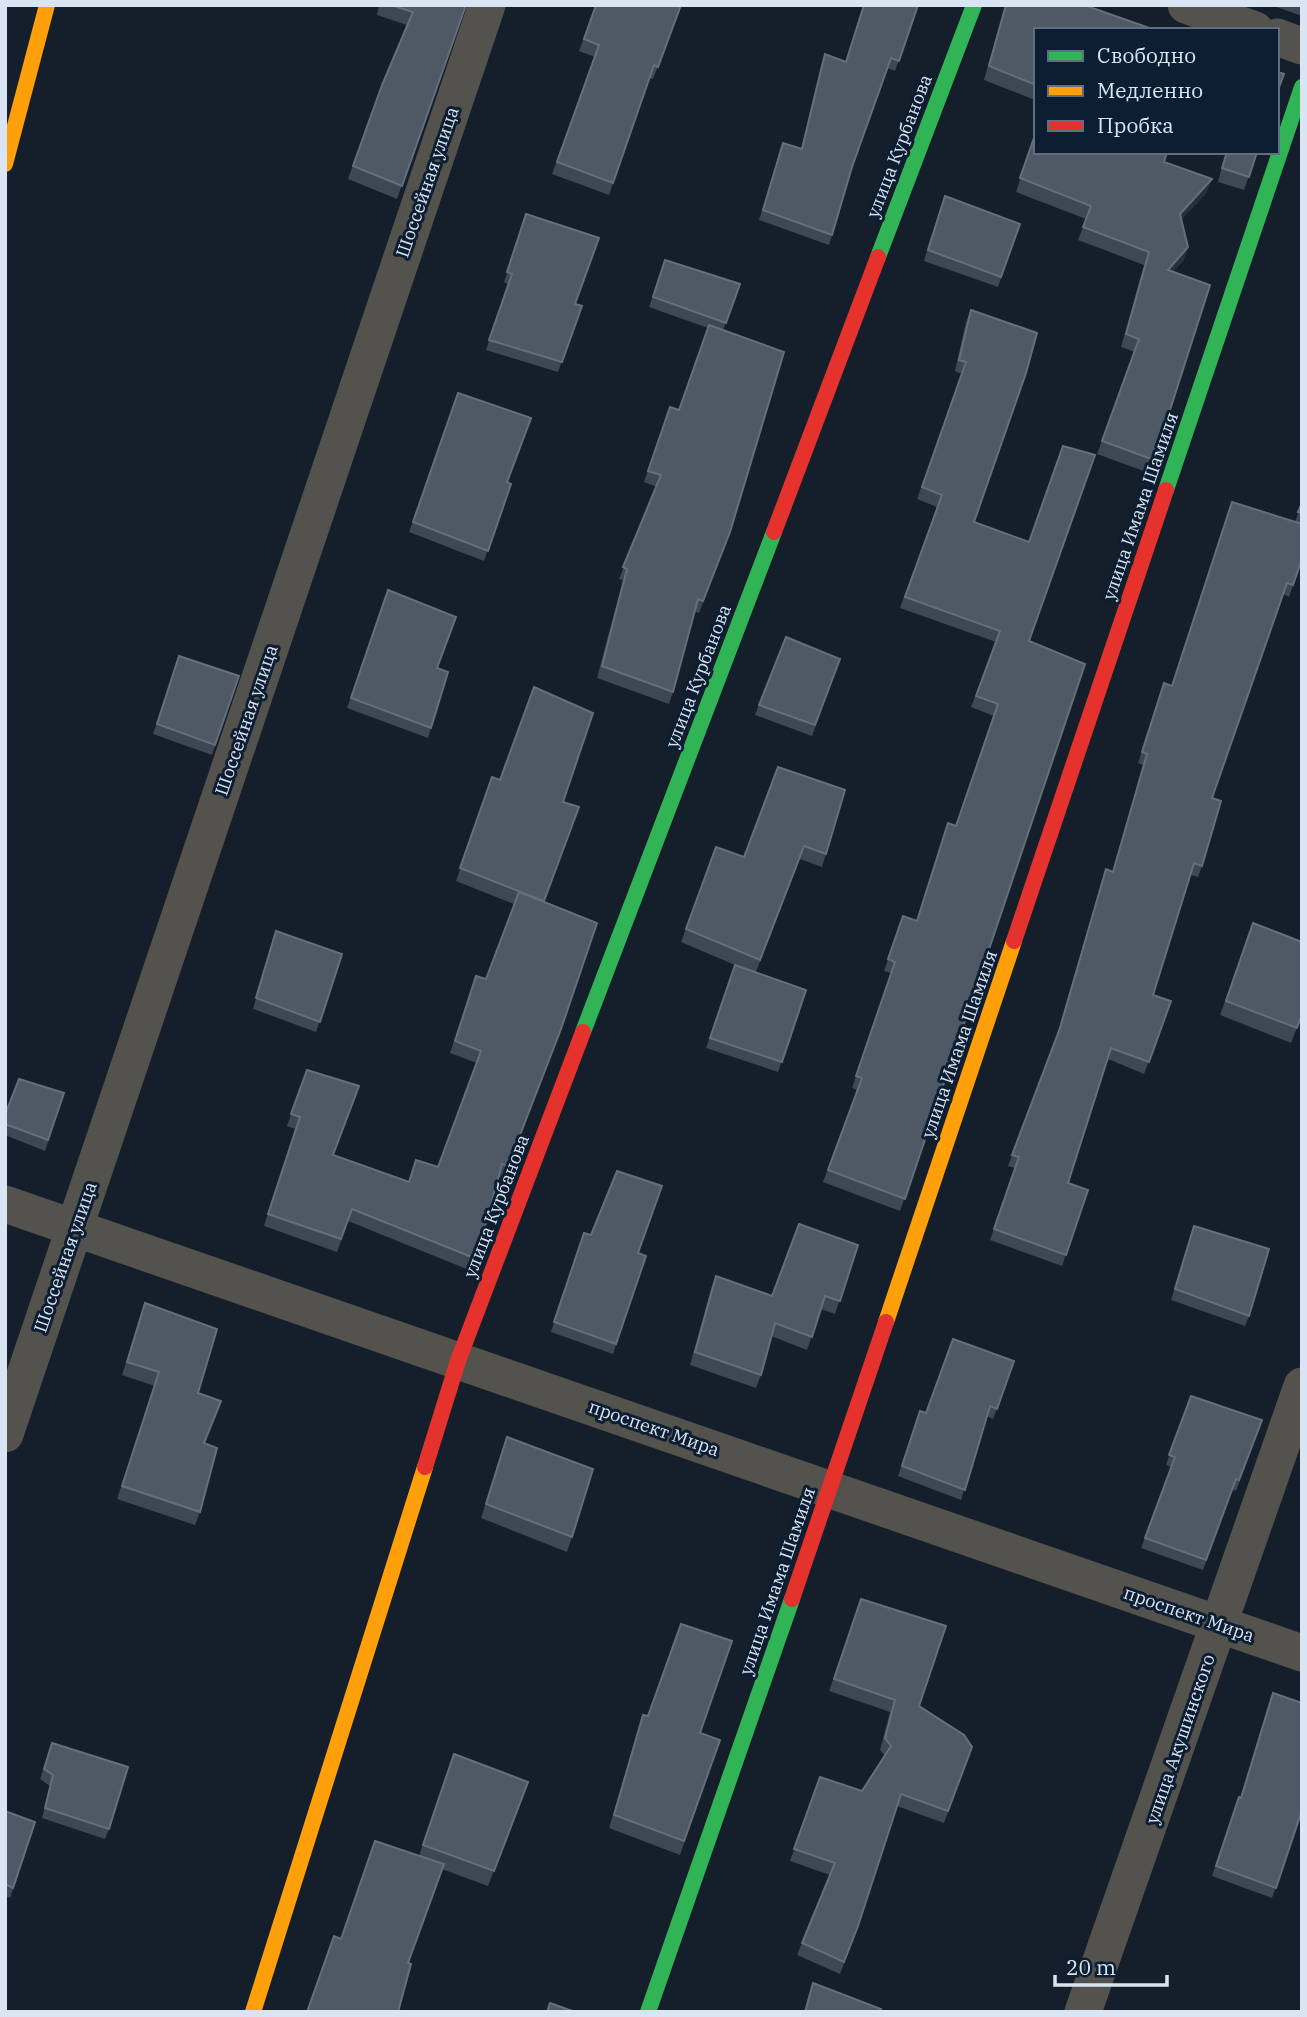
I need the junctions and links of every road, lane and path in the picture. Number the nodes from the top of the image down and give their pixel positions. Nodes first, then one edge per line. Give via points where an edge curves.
1 (47, 5) edge
2 (487, 5) edge
3 (974, 5) edge
4 (1186, 5) edge
5 (1249, 28) edge
6 (1279, 38) edge
7 (1302, 46) edge
8 (1302, 87) edge
9 (5, 164) edge
10 (5, 1204) edge
11 (75, 1228) junction
12 (458, 1361) junction
13 (1302, 1386) edge
14 (5, 1434) edge
15 (830, 1489) junction
16 (1220, 1625) junction
17 (1302, 1653) edge
18 (253, 2012) edge
19 (648, 2012) edge
20 (1083, 2012) edge

1 - 9 main road
2 - 11 street, Шоссейная улица
3 - 12 main road, улица Курбанова
4 - 5 street
6 - 7 street
8 - 15 main road, улица Имама Шамиля
10 - 11 street, проспект Мира
11 - 12 street, проспект Мира
11 - 14 street, Шоссейная улица
12 - 15 street, проспект Мира
12 - 18 main road, улица Курбанова
13 - 16 street, улица Акушинского
15 - 16 street, проспект Мира
15 - 19 main road, улица Имама Шамиля
16 - 17 street, проспект Мира
16 - 20 street, улица Акушинского

